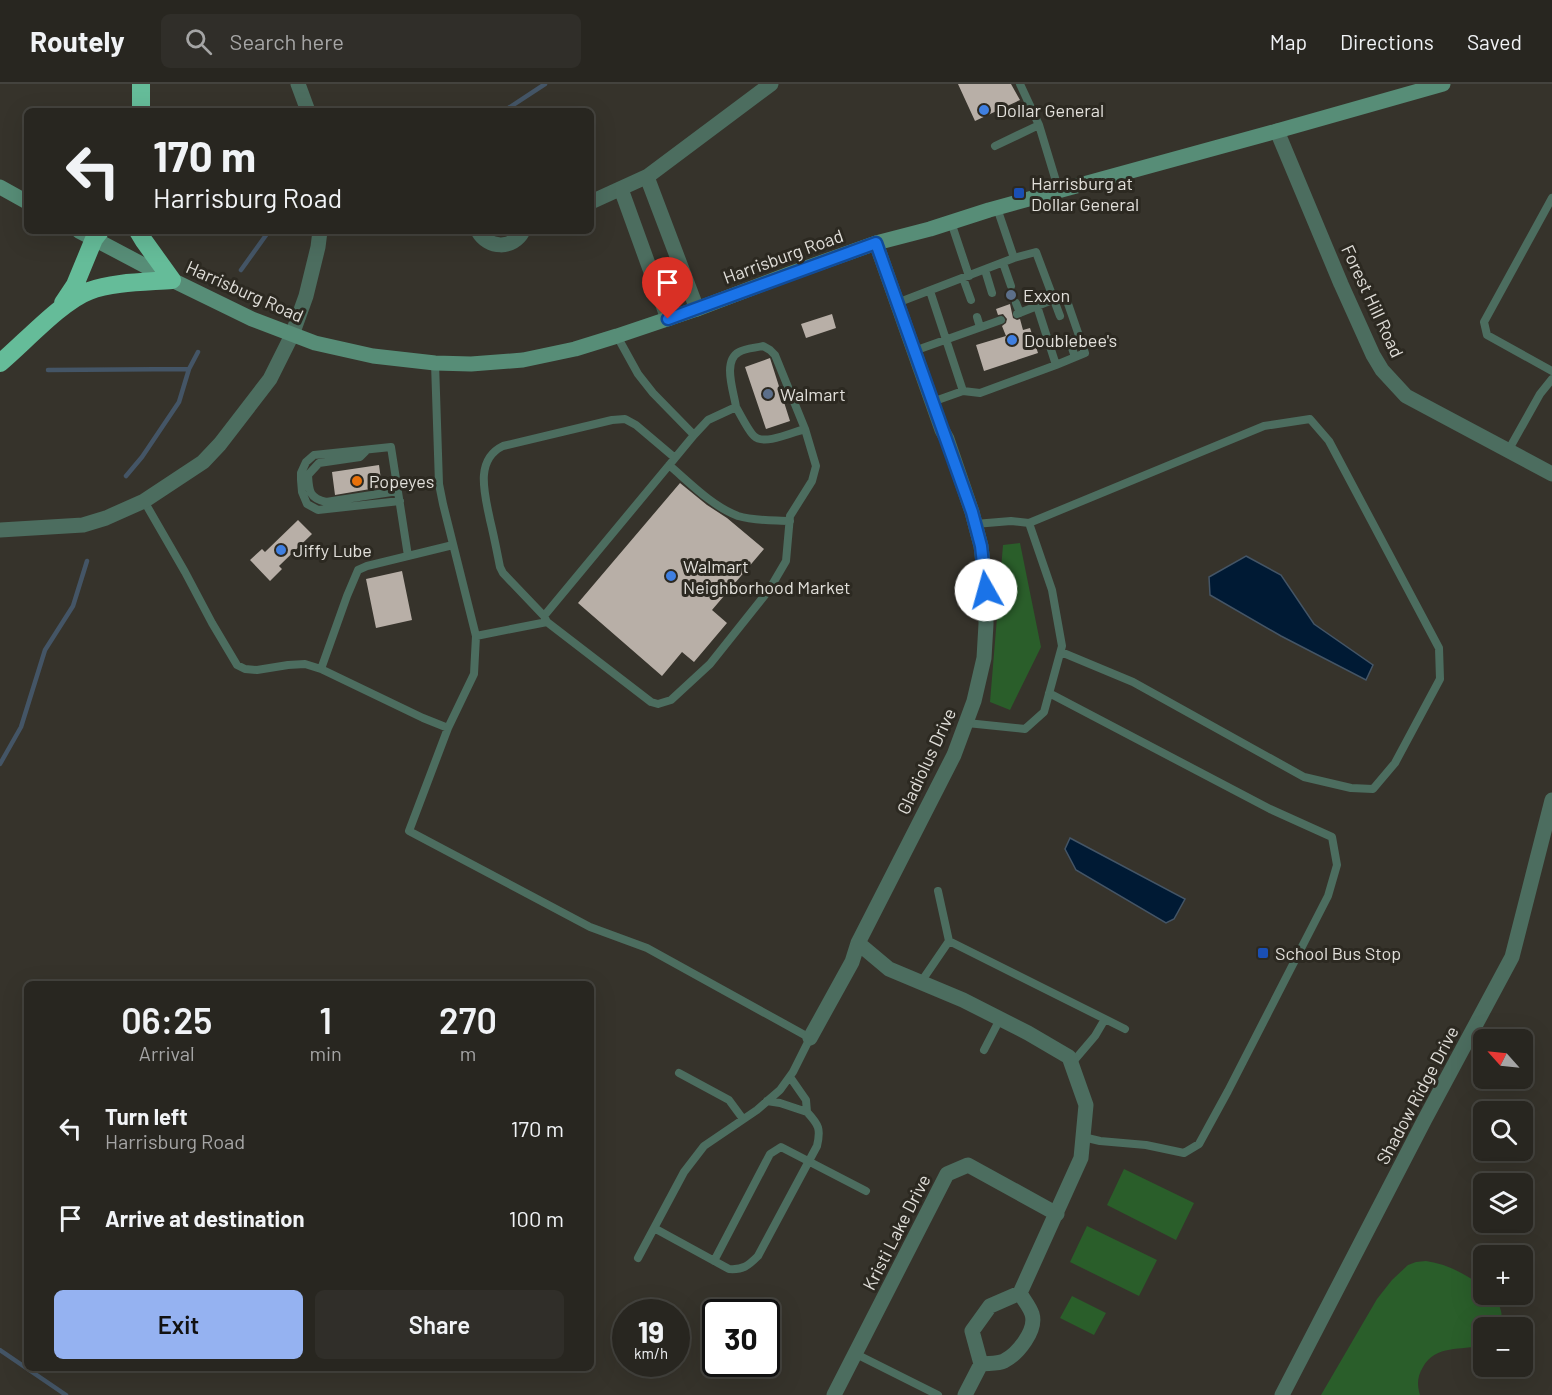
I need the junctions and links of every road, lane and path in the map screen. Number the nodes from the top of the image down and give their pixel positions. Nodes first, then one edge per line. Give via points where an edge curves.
1 (141, 84) edge
2 (298, 84) edge
3 (771, 84) edge
4 (1020, 84) edge
5 (1443, 84) edge
6 (1412, 88) edge
7 (141, 108) edge
8 (307, 108) edge
9 (1040, 125) junction
10 (1277, 131) junction
11 (995, 146) dead end
12 (647, 177) junction
13 (0, 187) edge
14 (621, 189) junction
15 (1059, 191) junction
16 (1552, 198) edge
17 (24, 200) edge
18 (594, 201) edge
19 (997, 208) junction
20 (951, 222) junction
21 (91, 234) edge
22 (140, 234) edge
23 (320, 234) edge
24 (480, 234) edge
25 (521, 234) edge
26 (876, 243) junction
27 (1014, 258) junction
28 (1003, 263) junction
29 (985, 270) junction
30 (966, 277) junction
31 (172, 280) junction
32 (1011, 286) dead end
33 (930, 291) junction
34 (992, 292) dead end
35 (1054, 299) junction
36 (971, 300) dead end
37 (897, 303) junction
38 (1016, 303) dead end
39 (1037, 306) junction
40 (697, 309) junction
41 (54, 314) junction
42 (1060, 316) dead end
43 (977, 317) dead end
44 (668, 319) junction
45 (1001, 320) dead end
46 (980, 327) junction
47 (292, 335) junction
48 (617, 336) junction
49 (1069, 339) dead end
50 (946, 340) junction
51 (914, 351) junction
52 (1075, 357) junction
53 (0, 363) edge
54 (435, 363) junction
55 (1056, 365) junction
56 (1552, 371) edge
57 (1552, 379) edge
58 (963, 391) junction
59 (932, 402) junction
60 (736, 407) junction
61 (805, 429) junction
62 (694, 435) junction
63 (367, 450) junction
64 (1508, 451) junction
65 (675, 458) junction
66 (669, 465) junction
67 (1552, 474) edge
68 (398, 491) junction
69 (144, 501) junction
70 (399, 501) junction
71 (790, 521) junction
72 (1029, 523) junction
73 (975, 524) junction
74 (0, 530) edge
75 (453, 545) junction
76 (408, 556) junction
77 (546, 619) junction
78 (477, 636) junction
79 (1061, 652) junction
80 (321, 669) junction
81 (1049, 693) junction
82 (967, 723) junction
83 (448, 728) junction
84 (1552, 800) edge
85 (938, 891) dead end
86 (949, 941) junction
87 (858, 943) junction
88 (921, 982) junction
89 (1000, 1019) junction
90 (1105, 1019) junction
91 (1125, 1029) dead end
92 (810, 1038) junction
93 (984, 1050) dead end
94 (1071, 1064) junction
95 (679, 1073) dead end
96 (790, 1077) junction
97 (768, 1101) junction
98 (807, 1112) junction
99 (743, 1119) junction
100 (1083, 1137) junction
101 (809, 1161) junction
102 (866, 1191) dead end
103 (1057, 1214) junction
104 (654, 1228) junction
105 (638, 1258) dead end
106 (714, 1261) junction
107 (1020, 1293) junction
108 (856, 1354) junction
109 (981, 1364) junction
110 (834, 1395) edge
111 (938, 1395) edge
112 (964, 1395) edge
113 (1282, 1395) edge

1 - 7 highway
2 - 8 street
3 - 12 street
4 - 9 lane
5 - 6 main road, Harrisburg Road
6 - 10 main road, Harrisburg Road
9 - 11 lane
9 - 15 lane
10 - 15 main road, Harrisburg Road
10 - 64 street, Forest Hill Road via 1382,370 1406,396
12 - 14 street
12 - 40 street
13 - 17 main road
14 - 18 street
14 - 44 street
15 - 19 main road, Harrisburg Road
16 - 56 lane via 1484,322 1487,335
19 - 20 main road, Harrisburg Road
19 - 27 lane
20 - 26 main road, Harrisburg Road
20 - 30 lane
21 - 31 main road, Harrisburg Road
21 - 41 highway via 75,285
22 - 31 highway
23 - 47 street via 306,296
24 - 25 street via 499,246 514,242
26 - 37 street, Gladiolus Drive
26 - 40 main road, Harrisburg Road
27 - 28 lane
27 - 35 lane via 1036,252
28 - 29 lane
28 - 32 lane
29 - 30 lane
29 - 34 lane
30 - 33 lane
30 - 36 lane
31 - 41 highway via 88,291
31 - 47 main road, Harrisburg Road
33 - 37 lane
33 - 50 lane
35 - 39 lane
35 - 42 lane
35 - 52 lane via 1065,295 1085,353
37 - 51 street, Gladiolus Drive
38 - 39 lane via 1018,313
39 - 55 lane
40 - 44 main road, Harrisburg Road
41 - 53 highway
43 - 46 lane
44 - 48 main road, Harrisburg Road
45 - 46 lane
46 - 50 lane
47 - 54 main road, Harrisburg Road via 373,356
47 - 69 street via 270,379 220,444 203,462
48 - 54 main road, Harrisburg Road via 523,360
48 - 62 lane via 638,374
49 - 52 lane
50 - 51 lane
50 - 58 lane
51 - 59 street, Gladiolus Drive
52 - 55 lane
54 - 75 lane via 439,484
55 - 58 lane via 980,393
57 - 64 lane
58 - 59 lane
59 - 73 street, Gladiolus Drive
60 - 61 lane via 754,436 761,440
60 - 61 lane via 729,372 732,359 738,352 763,346 775,355
60 - 62 lane via 708,420
61 - 71 lane via 816,466
62 - 65 lane
63 - 68 lane via 391,447
63 - 68 lane via 360,457 319,463 308,475 311,494 326,502
63 - 70 lane via 314,455 306,462 301,480 307,504 318,510
64 - 67 street, Forest Hill Road
65 - 66 lane
65 - 77 lane via 625,419 495,450 484,474 484,488 500,567
66 - 71 lane via 710,500 738,515
66 - 77 lane
68 - 70 lane
69 - 74 street via 83,525
69 - 80 lane via 237,664 257,670 305,664
70 - 76 lane
71 - 77 lane via 786,561 769,590 710,664 671,700 651,702
72 - 73 lane via 1011,520
72 - 79 lane via 1052,590
72 - 79 lane via 1264,426 1310,419 1329,441 1439,648 1440,679 1395,763 1373,789 1351,788 1304,777 1133,682
73 - 82 street, Gladiolus Drive via 986,590 986,624 979,681
75 - 76 lane
75 - 78 lane
76 - 80 lane via 358,570
77 - 78 lane
78 - 83 lane via 474,674
79 - 81 lane
80 - 83 lane
81 - 82 lane via 1044,712 1024,729
81 - 100 lane via 1270,809 1332,837 1337,865 1328,896 1199,1144 1184,1153
82 - 87 street, Gladiolus Drive
83 - 92 lane via 409,831 590,927 647,948
84 - 113 street, Shadow Ridge Drive via 1512,957
85 - 86 lane
86 - 88 lane
86 - 90 lane
87 - 88 street via 889,969
87 - 92 street, Gladiolus Drive via 852,962
88 - 89 street
89 - 93 lane
89 - 94 street via 1069,1058
90 - 91 lane
90 - 94 lane
92 - 96 lane
94 - 100 street via 1086,1105
95 - 99 lane via 729,1100
96 - 97 lane
96 - 98 lane via 806,1100
97 - 98 lane
97 - 99 lane
98 - 101 lane via 817,1123 820,1135
99 - 104 lane via 704,1146 684,1172
100 - 103 street via 1082,1158
101 - 102 lane
101 - 106 lane via 758,1256 739,1270
101 - 106 lane via 781,1147 770,1154
103 - 107 street
103 - 108 street, Kristi Lake Drive via 968,1165 947,1174
104 - 105 lane
104 - 106 lane
107 - 109 street via 990,1306 972,1331
107 - 109 street via 1032,1315 1025,1341 1003,1362
108 - 110 street, Kristi Lake Drive
108 - 111 lane
109 - 112 street

